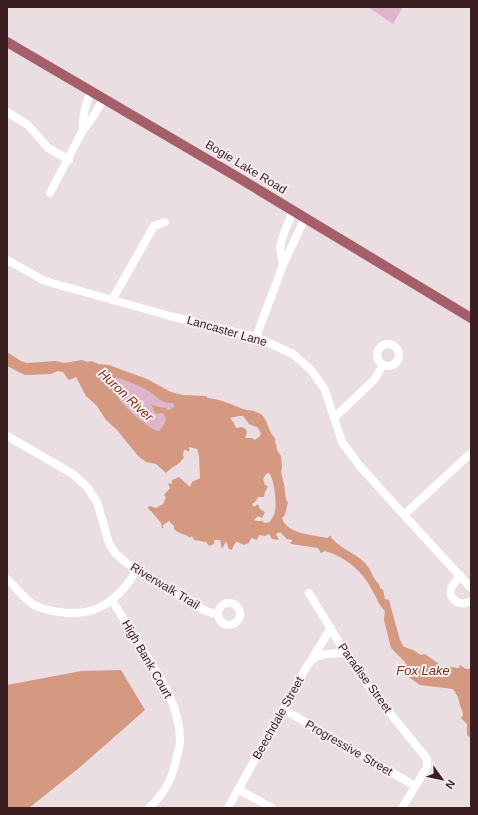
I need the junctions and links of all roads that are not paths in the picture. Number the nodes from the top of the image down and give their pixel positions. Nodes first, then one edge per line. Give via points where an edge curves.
1 (7, 42) edge
2 (91, 91) junction
3 (104, 98) junction
4 (7, 112) edge
5 (84, 130) junction
6 (69, 160) junction
7 (50, 193) dead end
8 (293, 210) junction
9 (305, 218) junction
10 (165, 222) dead end
11 (7, 260) edge
12 (283, 265) junction
13 (112, 300) junction
14 (471, 318) edge
15 (256, 337) junction
16 (383, 365) dead end
17 (334, 418) junction
18 (7, 436) edge
19 (471, 453) edge
20 (404, 515) junction
21 (136, 571) junction
22 (460, 576) junction
23 (7, 579) edge
24 (471, 588) edge
25 (310, 593) dead end
26 (112, 600) junction
27 (471, 601) edge
28 (218, 615) dead end
29 (331, 628) junction
30 (346, 654) junction
31 (314, 657) junction
32 (283, 709) junction
33 (416, 786) junction
34 (238, 789) junction
35 (149, 808) edge
36 (228, 808) edge
37 (272, 808) edge
38 (402, 808) edge

1 - 2 main road, Bogie Lake Road
2 - 3 main road, Bogie Lake Road
2 - 5 street via 82,119
3 - 5 street
3 - 8 main road, Bogie Lake Road
4 - 6 street via 28,125 48,148
5 - 6 street
6 - 7 street
8 - 9 main road, Bogie Lake Road
8 - 12 street via 280,247
9 - 12 street
9 - 14 main road, Bogie Lake Road
10 - 13 street via 154,226
11 - 13 street, Lancaster Lane via 45,281
12 - 15 street
13 - 15 street, Lancaster Lane
15 - 17 street, Lancaster Lane via 293,354 312,371 325,390
16 - 17 street via 374,380
17 - 20 street, Lancaster Lane via 342,442
18 - 21 street, Riverwalk Trail via 73,474 87,487 97,502 109,543
19 - 20 street
20 - 22 street, Lancaster Lane
21 - 26 street via 128,585
21 - 28 street, Riverwalk Trail via 206,611
22 - 24 street, Lancaster Lane
22 - 27 street via 451,588 451,596 453,600 462,604
23 - 26 street via 32,604 54,612 68,614 96,610
25 - 29 street, Paradise Street
26 - 35 street, High Bank Court via 170,695 178,725 180,740 173,772 166,788
29 - 30 street, Paradise Street
29 - 31 street, Beechdale Street
30 - 31 street
30 - 33 street, Paradise Street via 427,759 427,767
31 - 32 street, Beechdale Street
32 - 33 street, Progressive Street
32 - 34 street, Beechdale Street
33 - 38 street
34 - 36 street, Beechdale Street
34 - 37 street

